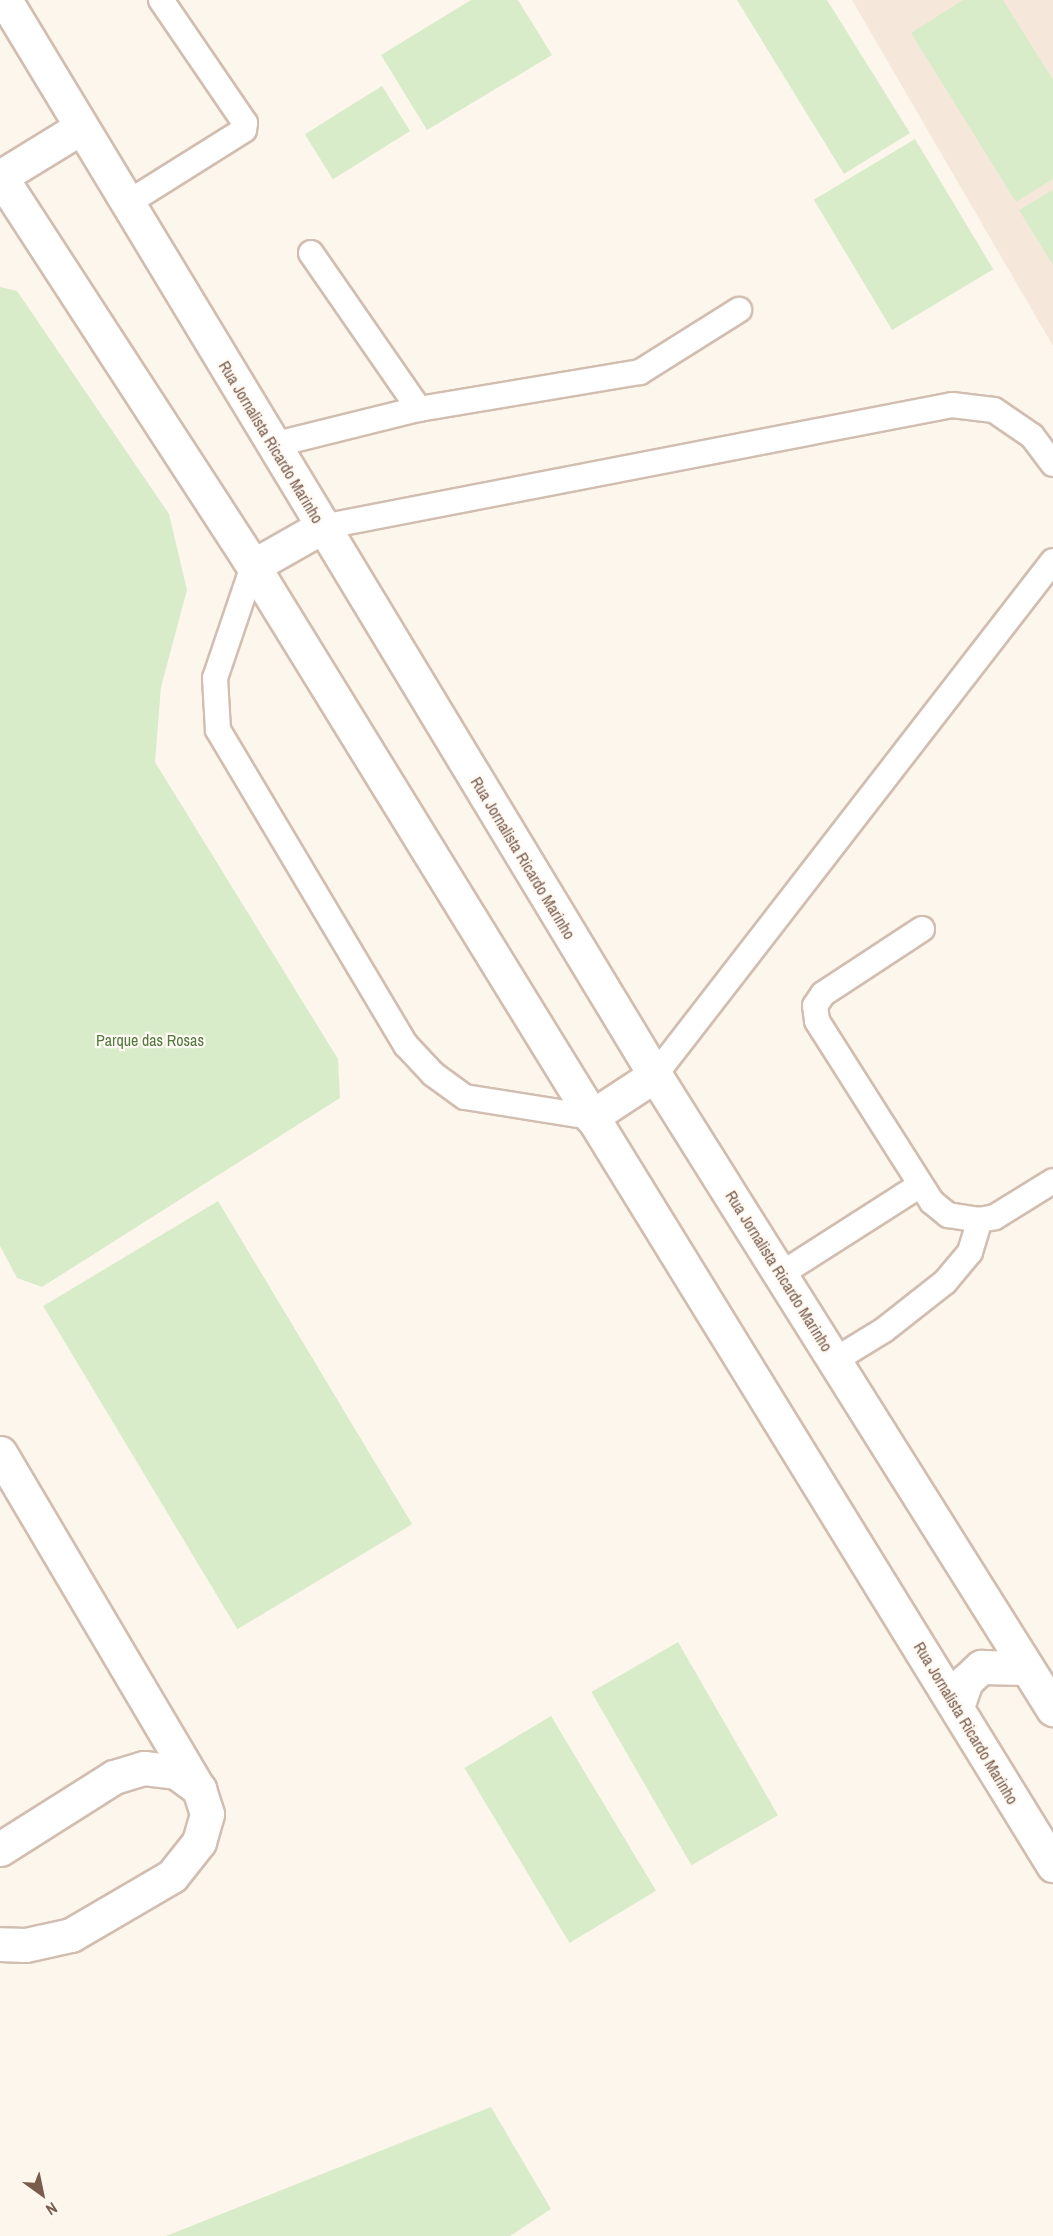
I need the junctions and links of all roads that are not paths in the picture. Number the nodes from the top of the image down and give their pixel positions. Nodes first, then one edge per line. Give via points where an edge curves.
1 (5, 0) edge
2 (161, 0) edge
3 (80, 128) junction
4 (0, 177) edge
5 (126, 204) junction
6 (311, 253) dead end
7 (739, 310) dead end
8 (419, 409) junction
9 (273, 446) junction
10 (1053, 464) edge
11 (322, 527) junction
12 (1053, 561) edge
13 (253, 566) junction
14 (922, 929) dead end
15 (655, 1075) junction
16 (591, 1117) junction
17 (1053, 1180) edge
18 (921, 1185) junction
19 (980, 1221) junction
20 (781, 1274) junction
21 (835, 1360) junction
22 (0, 1453) edge
23 (1027, 1668) junction
24 (957, 1707) junction
25 (1053, 1709) edge
26 (200, 1789) junction
27 (0, 1850) edge
28 (1053, 1865) edge
29 (0, 1944) edge

1 - 3 street, Rua Jornalista Ricardo Marinho
2 - 5 lane via 245,123 244,130
3 - 4 street
3 - 5 street, Rua Jornalista Ricardo Marinho
4 - 13 street, Rua Jornalista Ricardo Marinho
5 - 9 street, Rua Jornalista Ricardo Marinho
6 - 8 lane
7 - 8 lane via 640,372
8 - 9 lane
9 - 11 street, Rua Jornalista Ricardo Marinho
10 - 11 lane via 1032,436 994,410 952,405
11 - 13 street
11 - 15 street, Rua Jornalista Ricardo Marinho
12 - 15 lane
13 - 16 street, Rua Jornalista Ricardo Marinho
13 - 16 lane via 214,678 218,730 406,1045 433,1074 465,1097
14 - 18 lane via 823,994 814,1006 818,1021
15 - 16 street
15 - 20 street, Rua Jornalista Ricardo Marinho
16 - 24 street, Rua Jornalista Ricardo Marinho
17 - 19 lane
18 - 19 lane via 948,1215
18 - 20 lane
19 - 21 lane via 970,1252 945,1282 884,1330
20 - 21 street, Rua Jornalista Ricardo Marinho
21 - 23 street, Rua Jornalista Ricardo Marinho
22 - 26 street
23 - 24 street via 981,1666 966,1681
23 - 25 street, Rua Jornalista Ricardo Marinho
24 - 28 street, Rua Jornalista Ricardo Marinho
26 - 27 street via 176,1772 144,1768 114,1777
26 - 29 street via 207,1814 199,1842 172,1876 71,1935 26,1945

